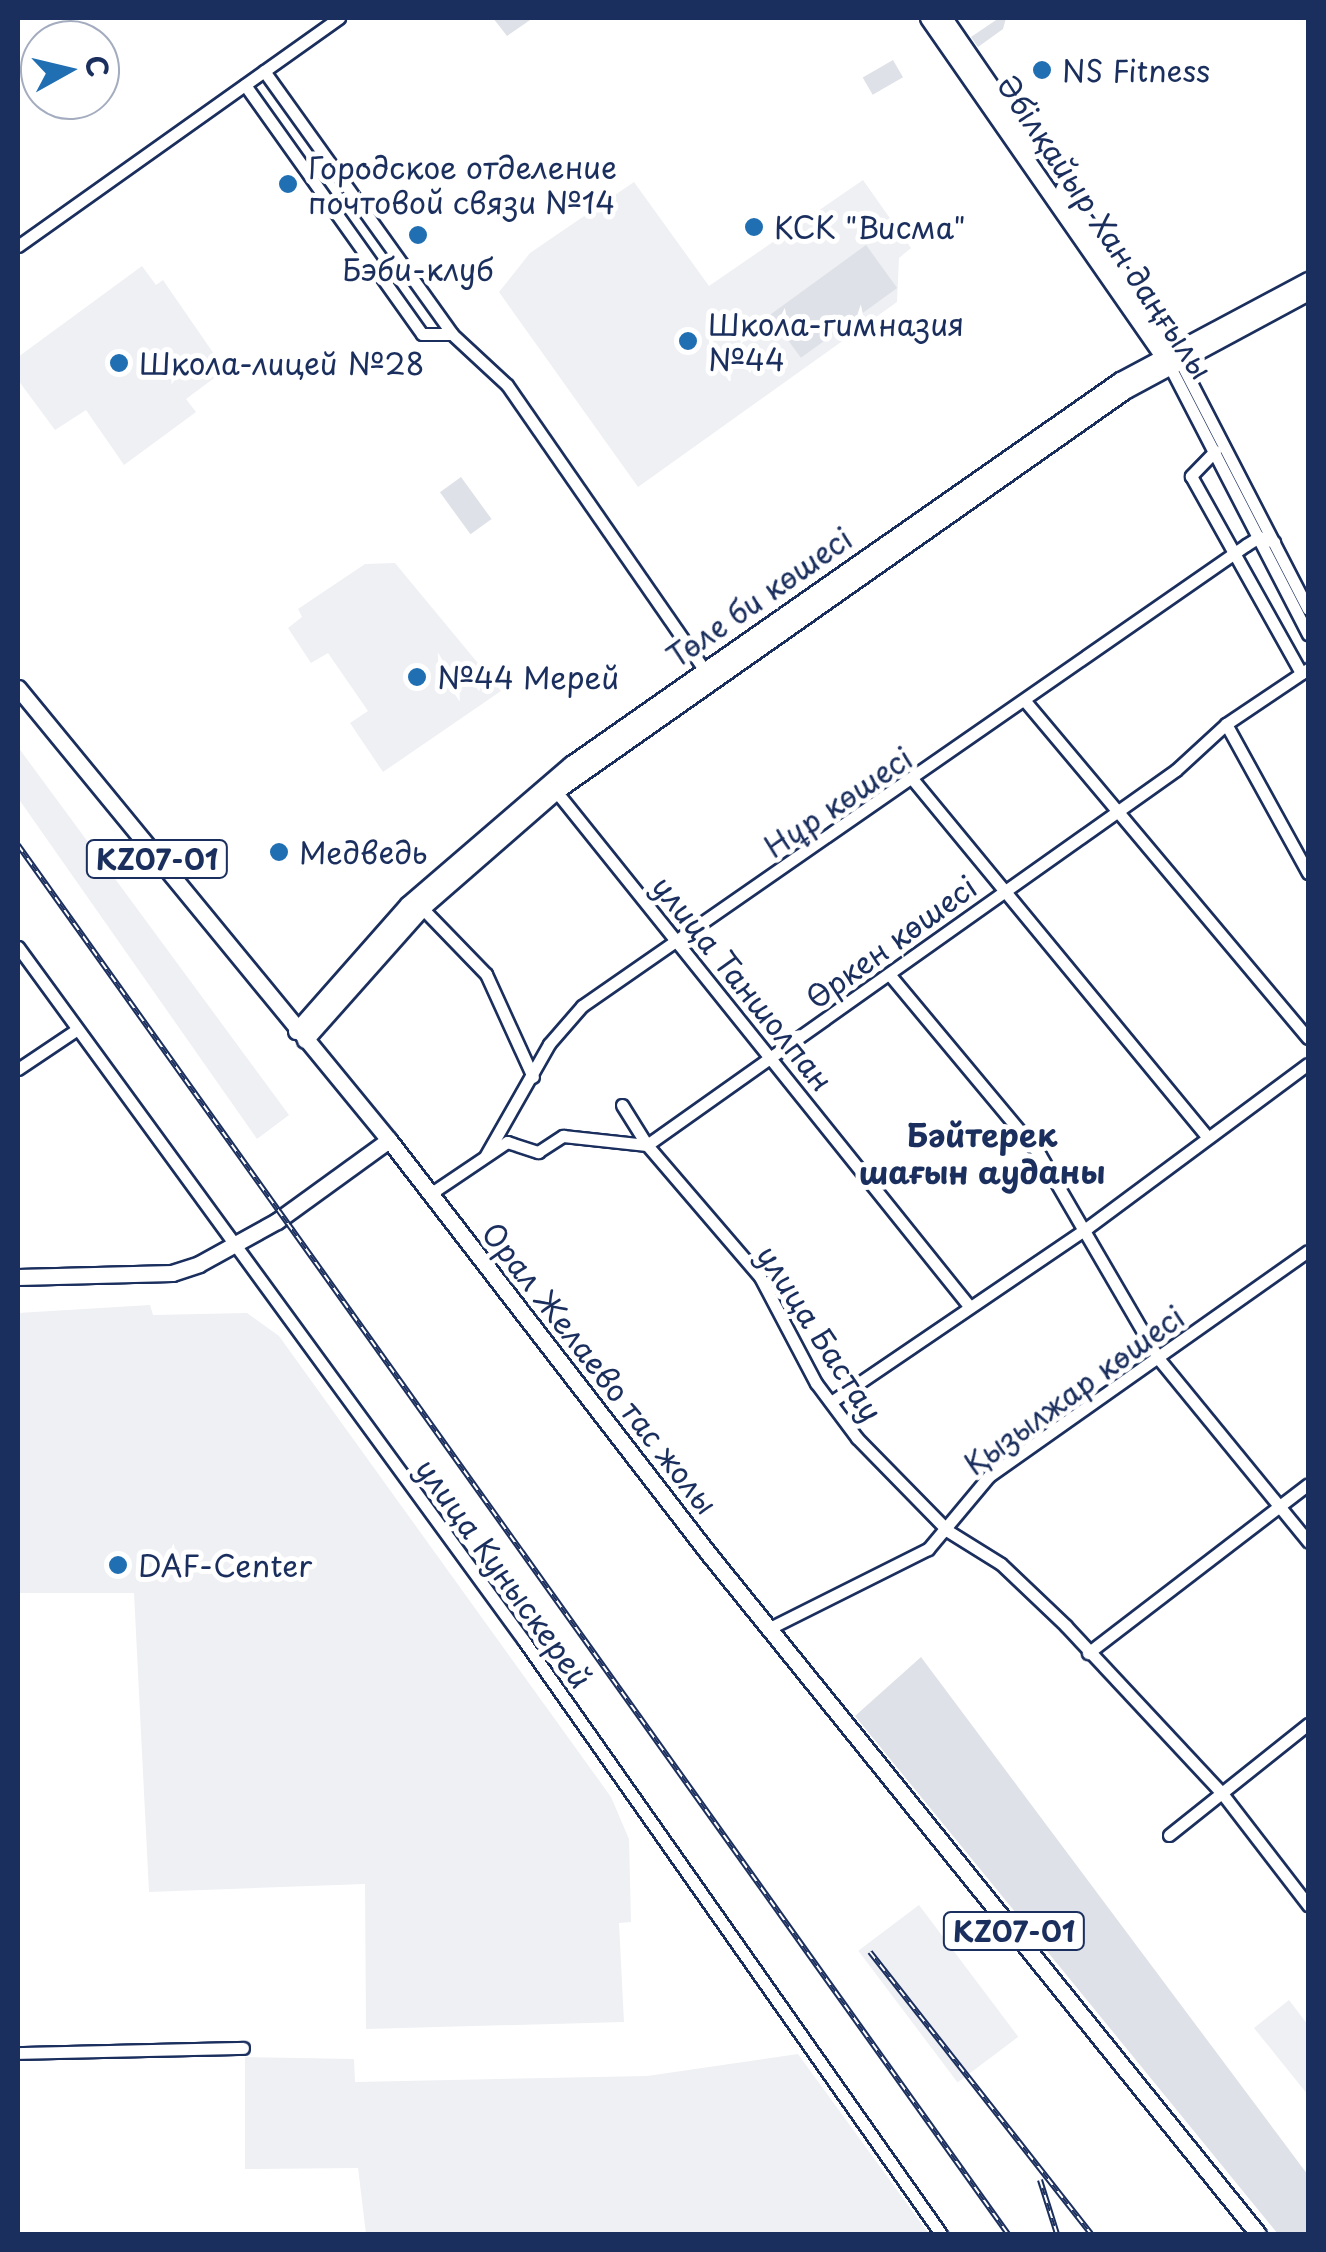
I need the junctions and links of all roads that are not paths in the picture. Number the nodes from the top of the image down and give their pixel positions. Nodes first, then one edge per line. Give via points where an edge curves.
1 (340, 18) edge
2 (928, 18) edge
3 (944, 18) edge
4 (264, 71) junction
5 (245, 84) junction
6 (18, 246) edge
7 (1308, 280) edge
8 (1308, 292) edge
9 (452, 334) junction
10 (1171, 357) junction
11 (1215, 451) junction
12 (1259, 538) junction
13 (1274, 542) junction
14 (1234, 553) junction
15 (1308, 609) edge
16 (1308, 634) edge
17 (1305, 671) edge
18 (708, 675) junction
19 (18, 688) edge
20 (1025, 701) junction
21 (1226, 724) junction
22 (914, 781) junction
23 (552, 786) junction
24 (1116, 813) junction
25 (1308, 873) edge
26 (1000, 892) junction
27 (422, 908) junction
28 (678, 941) junction
29 (18, 947) edge
30 (890, 974) junction
31 (76, 1030) junction
32 (300, 1036) junction
33 (1308, 1038) edge
34 (773, 1059) junction
35 (1308, 1064) edge
36 (18, 1070) edge
37 (534, 1077) junction
38 (622, 1105) dead end
39 (1206, 1136) junction
40 (389, 1140) junction
41 (647, 1145) junction
42 (481, 1162) junction
43 (430, 1194) junction
44 (1087, 1228) junction
45 (232, 1250) junction
46 (1308, 1251) edge
47 (18, 1277) edge
48 (969, 1306) junction
49 (1158, 1358) junction
50 (831, 1402) junction
51 (1308, 1484) edge
52 (1278, 1505) junction
53 (948, 1531) junction
54 (1308, 1542) edge
55 (770, 1628) junction
56 (1088, 1653) junction
57 (1308, 1724) edge
58 (1221, 1792) junction
59 (1169, 1836) dead end
60 (1308, 1905) edge
61 (243, 2048) dead end
62 (18, 2053) edge
63 (941, 2234) edge
64 (1258, 2234) edge

1 - 4 street
2 - 10 main road, Әбілқайыр Хан даңғылы
3 - 10 main road, Әбілқайыр Хан даңғылы
4 - 5 street
4 - 9 street
5 - 6 street
5 - 9 street via 422,334
7 - 10 main road, Төле би көшесі
8 - 10 main road, Төле би көшесі
9 - 18 street via 506,385
10 - 11 street, Әбілқайыр Хан даңғылы
10 - 13 street, Әбілқайыр Хан даңғылы
10 - 18 main road, Төле би көшесі
11 - 12 street, Әбілқайыр Хан даңғылы
11 - 14 street via 1191,476
12 - 13 street
12 - 14 street, Нұр көшесі
12 - 16 street, Әбілқайыр Хан даңғылы
13 - 15 street, Әбілқайыр Хан даңғылы
14 - 17 street
14 - 20 street, Нұр көшесі
17 - 21 street, Өркен көшесі
18 - 23 main road, Төле би көшесі
19 - 32 main road, KZ07-01
20 - 22 street, Нұр көшесі
20 - 24 street
21 - 24 street, Өркен көшесі
21 - 25 street
22 - 26 street
22 - 28 street, Нұр көшесі
23 - 27 main road, Төле би көшесі
23 - 28 street, улица Таншолпан
23 - 32 main road, Төле би көшесі via 408,904
24 - 26 street, Өркен көшесі
24 - 33 street
26 - 30 street, Өркен көшесі
26 - 39 street
27 - 32 main road, Төле би көшесі
27 - 37 street via 486,974
28 - 34 street, улица Таншолпан
28 - 37 street, Нұр көшесі via 582,1006 549,1044
29 - 31 street, улица Куныскерей
30 - 34 street, Өркен көшесі
30 - 44 street via 1040,1155
31 - 36 street
31 - 45 street, улица Куныскерей
32 - 40 main road, KZ07-01
34 - 41 street, Өркен көшесі
34 - 48 street, улица Таншолпан
35 - 39 street
37 - 42 street, Нұр көшесі
38 - 41 street, улица Бастау
39 - 44 street
40 - 43 main road, Орал Желаево тас жолы / KZ07-01
40 - 45 main road
41 - 42 street via 563,1136 538,1152 517,1141
41 - 50 street, улица Бастау via 760,1277
42 - 43 street
43 - 55 main road, Орал Желаево тас жолы / KZ07-01
44 - 48 street
44 - 49 street
45 - 47 main road via 172,1273
45 - 63 street, улица Куныскерей via 254,1269 524,1641
46 - 49 street, Қызылжар көшесі
48 - 50 street
49 - 52 street
49 - 53 street, Қызылжар көшесі via 989,1476
50 - 53 street, улица Бастау
51 - 52 street
52 - 54 street
52 - 56 street
53 - 55 street, Қызылжар көшесі via 928,1550
53 - 56 street, улица Бастау via 1000,1564
55 - 64 main road, KZ07-01
56 - 58 street, улица Бастау
57 - 58 street
58 - 59 street
58 - 60 street, улица Бастау
61 - 62 street

